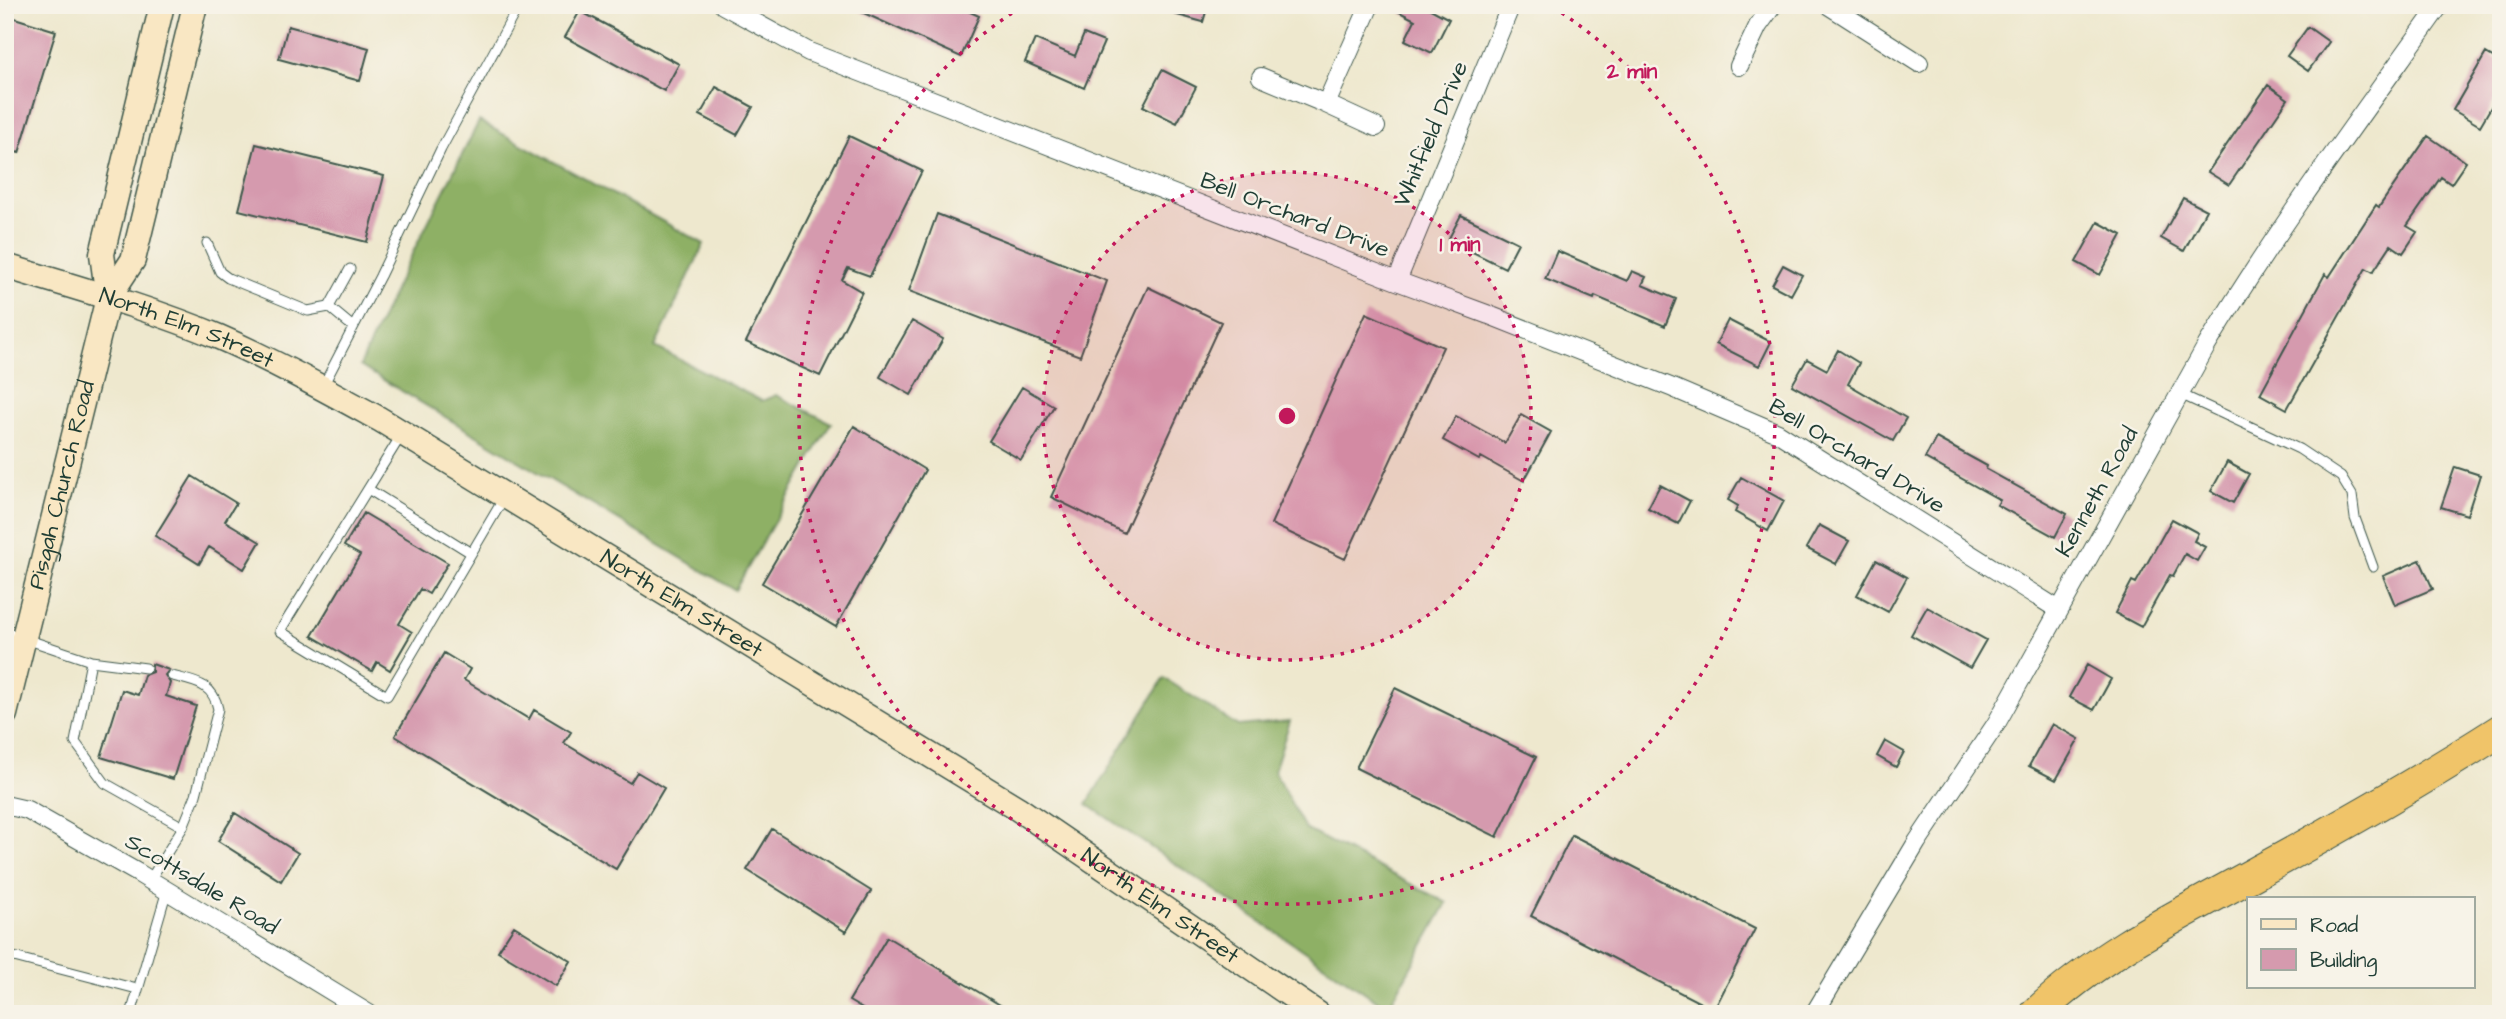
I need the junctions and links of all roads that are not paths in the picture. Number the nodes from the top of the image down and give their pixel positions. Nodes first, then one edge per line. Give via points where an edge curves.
1 (195, 5) edge
2 (519, 5) edge
3 (723, 5) edge
4 (1370, 5) edge
5 (1511, 5) edge
6 (1773, 5) edge
7 (1828, 5) edge
8 (2440, 5) edge
9 (159, 8) edge
10 (1919, 63) dead end
11 (1739, 66) dead end
12 (1261, 77) dead end
13 (1326, 104) junction
14 (1376, 127) dead end
15 (207, 243) dead end
16 (5, 266) edge
17 (350, 269) dead end
18 (1396, 281) junction
19 (108, 298) junction
20 (329, 307) junction
21 (354, 327) junction
22 (322, 387) junction
23 (2180, 394) junction
24 (402, 433) junction
25 (368, 489) junction
26 (506, 495) junction
27 (471, 553) junction
28 (2373, 567) dead end
29 (2059, 610) junction
30 (15, 635) edge
31 (91, 661) junction
32 (146, 668) dead end
33 (172, 676) dead end
34 (5, 714) edge
35 (2501, 730) edge
36 (5, 805) edge
37 (183, 827) junction
38 (150, 880) junction
39 (167, 890) junction
40 (5, 967) edge
41 (137, 989) junction
42 (131, 1014) edge
43 (369, 1014) edge
44 (1318, 1014) edge
45 (1814, 1014) edge
46 (2036, 1014) edge

1 - 19 main road, Pisgah Church Road via 133,260
2 - 21 lane
3 - 18 street, Bell Orchard Drive via 809,52
4 - 13 street
5 - 18 street, Whitfield Drive
6 - 11 street
7 - 10 street
8 - 23 street, Kenneth Road via 2278,231
9 - 19 main road, Pisgah Church Road via 102,254
12 - 13 street
13 - 14 street
15 - 20 lane via 220,272 228,278 308,311
16 - 19 main road, North Elm Street
17 - 20 lane
18 - 29 street, Bell Orchard Drive via 1778,433
19 - 22 main road, North Elm Street via 218,337
19 - 30 main road, Pisgah Church Road
20 - 21 lane
21 - 22 lane
22 - 24 main road, North Elm Street
23 - 28 lane via 2299,449 2341,477 2352,495 2355,518
23 - 29 street, Kenneth Road
24 - 25 lane
24 - 26 main road, North Elm Street
25 - 27 lane
25 - 27 lane via 280,631 387,696
26 - 27 lane
26 - 44 main road, North Elm Street via 1017,808
29 - 45 street, Kenneth Road via 1996,724 1917,842
30 - 31 lane
30 - 34 main road, Pisgah Church Road
31 - 32 lane
31 - 37 lane via 75,742 105,783
33 - 37 lane via 201,684 215,696 218,709
35 - 46 highway via 2342,827 2134,940
36 - 38 street, Scottsdale Road via 27,810
37 - 38 lane
38 - 39 street, Scottsdale Road
39 - 41 lane
39 - 43 street, Scottsdale Road
40 - 41 lane via 10,956
41 - 42 lane

